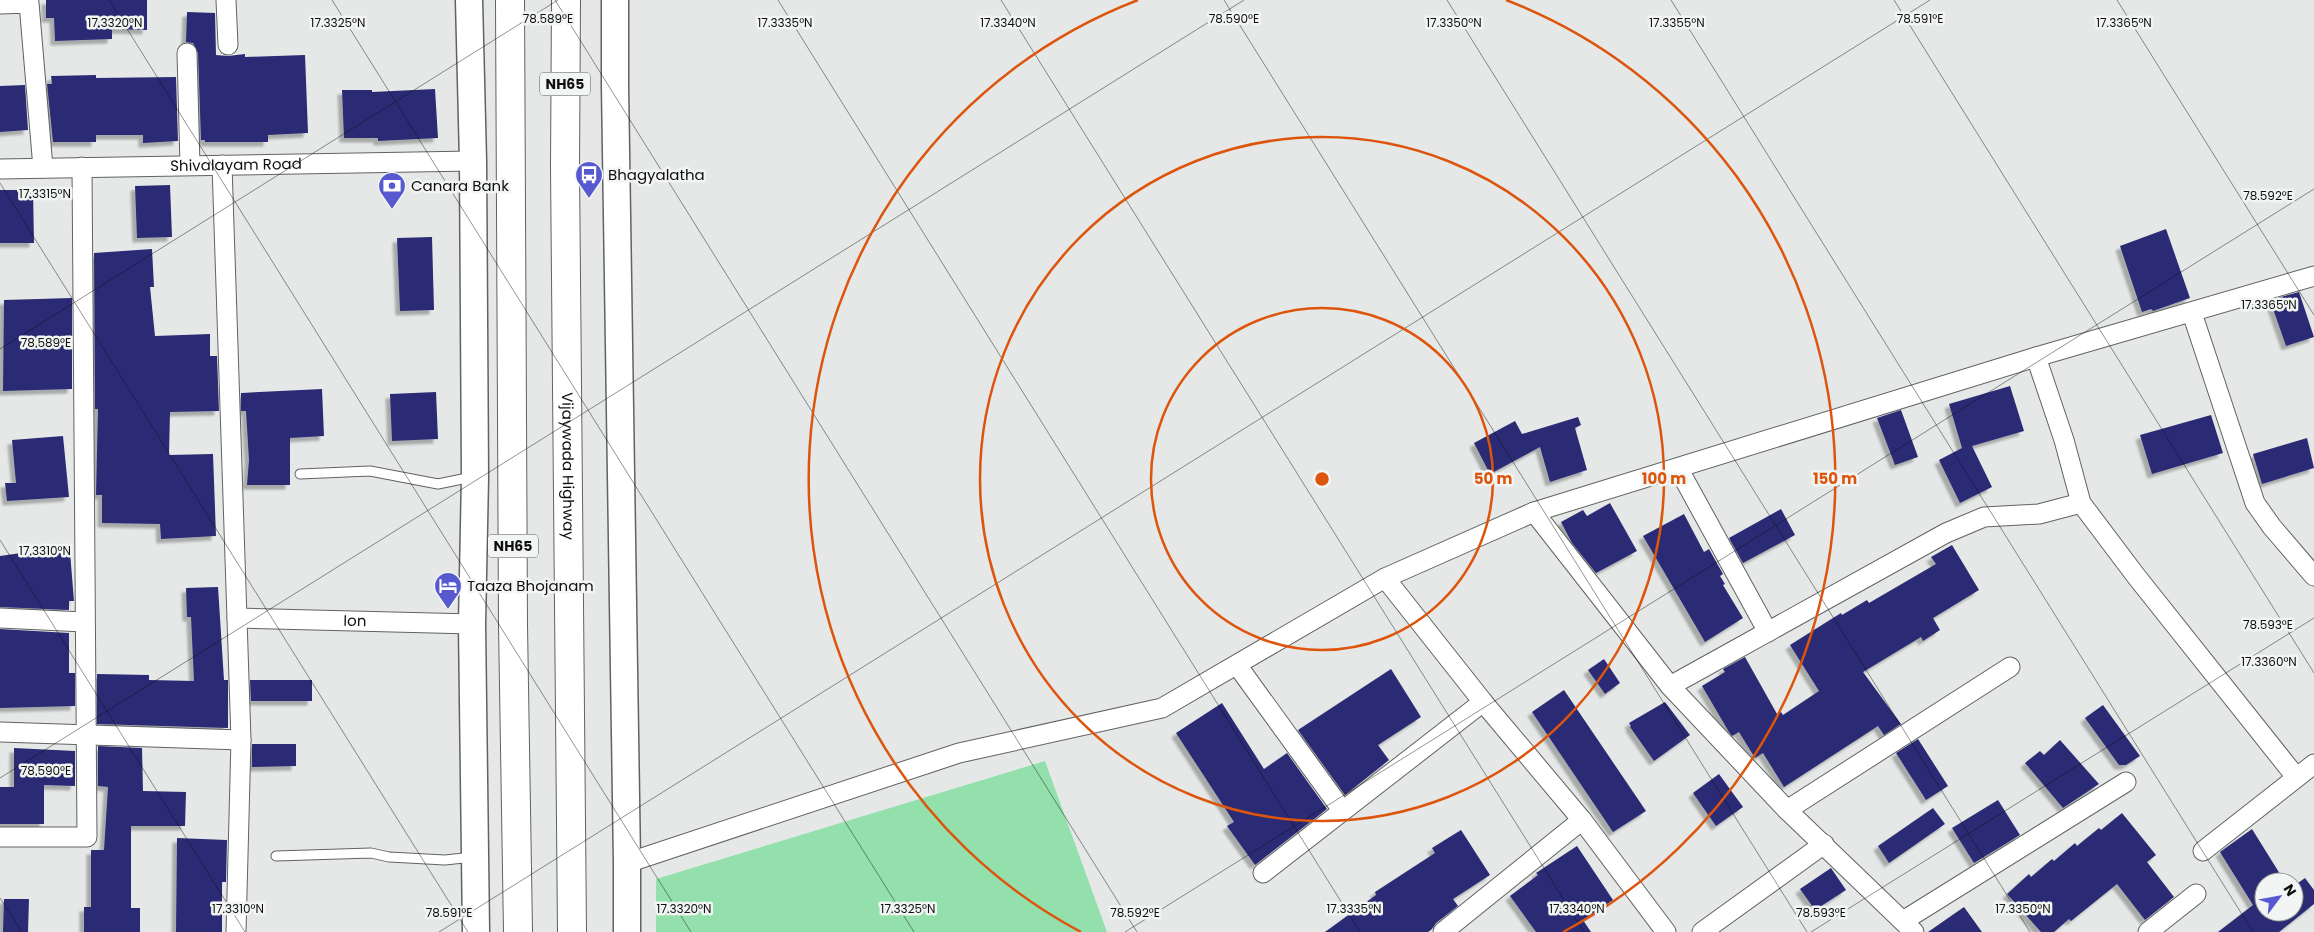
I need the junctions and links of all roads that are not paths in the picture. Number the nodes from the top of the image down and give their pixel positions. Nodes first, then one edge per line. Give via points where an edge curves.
1 (226, 0) edge
2 (469, 0) edge
3 (510, 0) edge
4 (566, 0) edge
5 (615, 0) edge
6 (0, 4) edge
7 (228, 45) dead end
8 (187, 53) dead end
9 (473, 161) junction
10 (190, 165) junction
11 (222, 165) junction
12 (82, 167) junction
13 (43, 168) junction
14 (0, 169) edge
15 (2314, 276) edge
16 (2192, 313) junction
17 (2036, 357) junction
18 (1678, 468) junction
19 (300, 474) dead end
20 (475, 477) junction
21 (2081, 503) junction
22 (1534, 512) junction
23 (2314, 576) edge
24 (1385, 578) junction
25 (0, 618) edge
26 (237, 618) junction
27 (84, 622) junction
28 (472, 624) junction
29 (1768, 632) junction
30 (1237, 665) junction
31 (2010, 667) dead end
32 (1670, 686) junction
33 (1483, 702) junction
34 (0, 732) edge
35 (84, 734) junction
36 (241, 740) junction
37 (2314, 764) edge
38 (2296, 778) junction
39 (2126, 782) dead end
40 (1342, 810) junction
41 (1788, 810) junction
42 (1582, 820) junction
43 (0, 837) edge
44 (1824, 844) junction
45 (2203, 851) dead end
46 (276, 856) dead end
47 (476, 857) junction
48 (627, 863) junction
49 (1263, 873) dead end
50 (2196, 894) dead end
51 (1908, 927) edge
52 (236, 932) edge
53 (476, 932) edge
54 (518, 932) edge
55 (572, 932) edge
56 (626, 932) edge
57 (1442, 932) edge
58 (1666, 932) edge
59 (1702, 932) edge
60 (2148, 932) edge

1 - 7 street
2 - 9 street
3 - 54 highway, NH65
4 - 55 highway, Vijaywada Highway / NH65
5 - 48 street
6 - 13 street via 29,3
8 - 10 street
9 - 11 street, Shivalayam Road
9 - 20 street
10 - 11 street, Shivalayam Road
10 - 12 street, Shivalayam Road
11 - 26 street
12 - 13 street, Shivalayam Road
12 - 27 street
13 - 14 street, Shivalayam Road
15 - 16 street
16 - 17 street
16 - 23 street via 2255,503
17 - 18 street
17 - 21 street
18 - 22 street
18 - 29 street
19 - 20 lane via 370,471 438,484
20 - 28 street
21 - 29 street via 2040,514 1984,517 1946,533
21 - 38 street
22 - 24 street
22 - 32 street
24 - 30 street
24 - 33 street
25 - 27 street
26 - 28 street, Ion
26 - 36 street
27 - 35 street
28 - 47 street
29 - 32 street
30 - 40 street
30 - 48 street via 1162,708 959,753
31 - 41 street
32 - 41 street
33 - 40 street
33 - 42 street
34 - 35 street
35 - 36 street
35 - 43 street via 87,837
36 - 52 street
37 - 38 street
38 - 45 street
39 - 51 street
40 - 49 street
41 - 44 street
42 - 57 street
42 - 58 street
44 - 51 street
44 - 59 street
46 - 47 lane via 371,853 445,860
47 - 53 street
48 - 56 street
50 - 60 street

